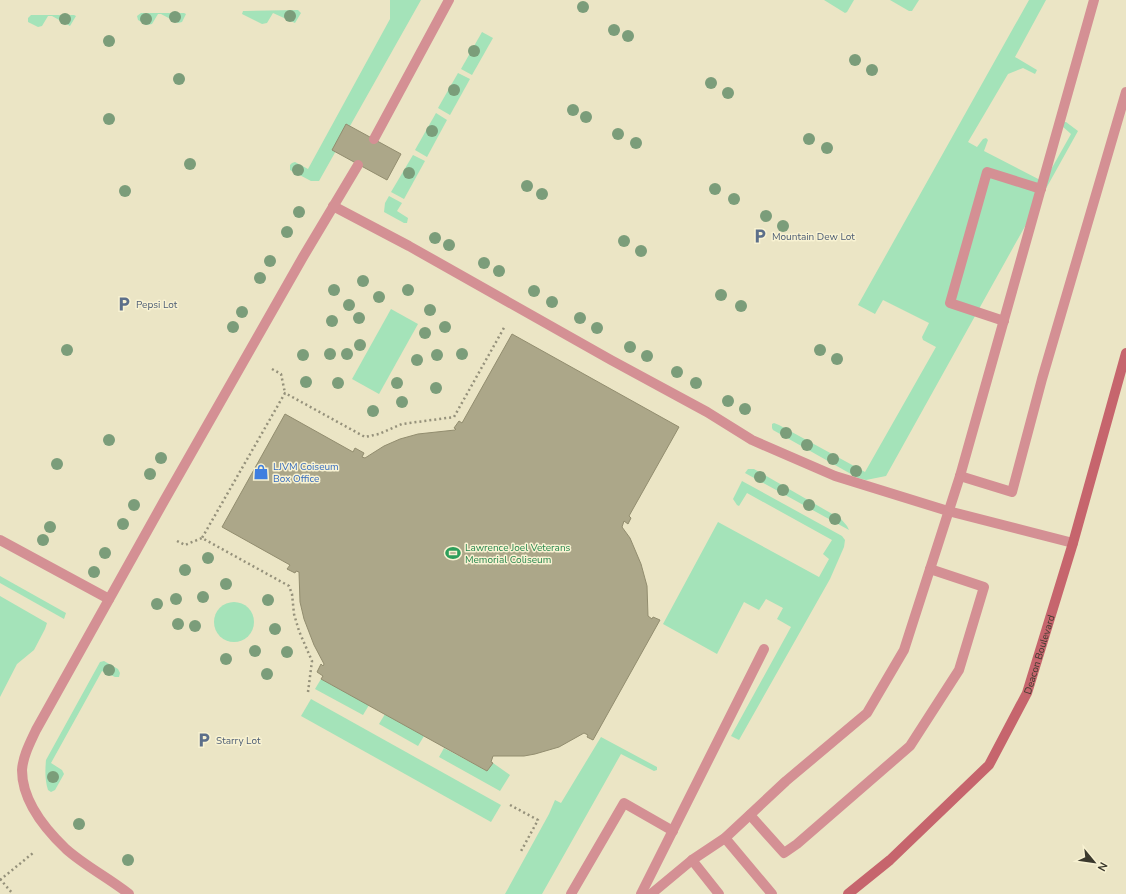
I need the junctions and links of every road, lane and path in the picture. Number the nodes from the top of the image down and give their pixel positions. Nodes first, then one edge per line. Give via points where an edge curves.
1 (449, 0) edge
2 (1094, 0) edge
3 (1126, 92) edge
4 (374, 139) dead end
5 (358, 165) dead end
6 (1041, 189) junction
7 (333, 206) junction
8 (1004, 321) junction
9 (505, 326) dead end
10 (1126, 354) edge
11 (272, 369) dead end
12 (285, 393) junction
13 (960, 476) junction
14 (948, 512) junction
15 (202, 538) junction
16 (0, 540) edge
17 (177, 541) dead end
18 (1073, 543) junction
19 (930, 569) junction
20 (109, 599) junction
21 (764, 648) dead end
22 (308, 692) dead end
23 (510, 805) dead end
24 (750, 815) junction
25 (673, 831) junction
26 (726, 838) junction
27 (32, 853) dead end
28 (520, 853) dead end
29 (692, 860) junction
30 (0, 879) edge
31 (13, 894) edge
32 (129, 894) edge
33 (571, 894) edge
34 (641, 894) edge
35 (651, 894) edge
36 (719, 894) edge
37 (772, 894) edge
38 (848, 894) edge

1 - 4 lane
2 - 6 lane
3 - 13 lane via 1012,492
5 - 7 lane
6 - 8 lane
6 - 8 lane via 987,172 950,303
7 - 14 lane via 707,412 752,440 835,476
7 - 20 lane
8 - 13 lane
9 - 12 path via 454,417 402,424 365,437
10 - 18 street, Deacon Boulevard
11 - 12 path via 281,374
12 - 15 path
13 - 14 lane
14 - 18 lane
14 - 19 lane
15 - 17 path via 185,545
15 - 22 path via 289,586 299,631 312,661
16 - 20 lane
18 - 38 street, Deacon Boulevard via 1027,693 989,765 890,860
19 - 24 lane via 904,650 868,713 786,781
19 - 24 lane via 984,587 959,670 910,746 784,853
20 - 32 lane via 36,730 26,752 22,770 29,801 54,836 67,849
21 - 25 lane
23 - 28 path via 538,820
24 - 26 lane
25 - 33 lane via 624,804
25 - 34 lane
26 - 29 lane
26 - 37 lane
27 - 30 path
29 - 35 lane
29 - 36 lane
30 - 31 path

